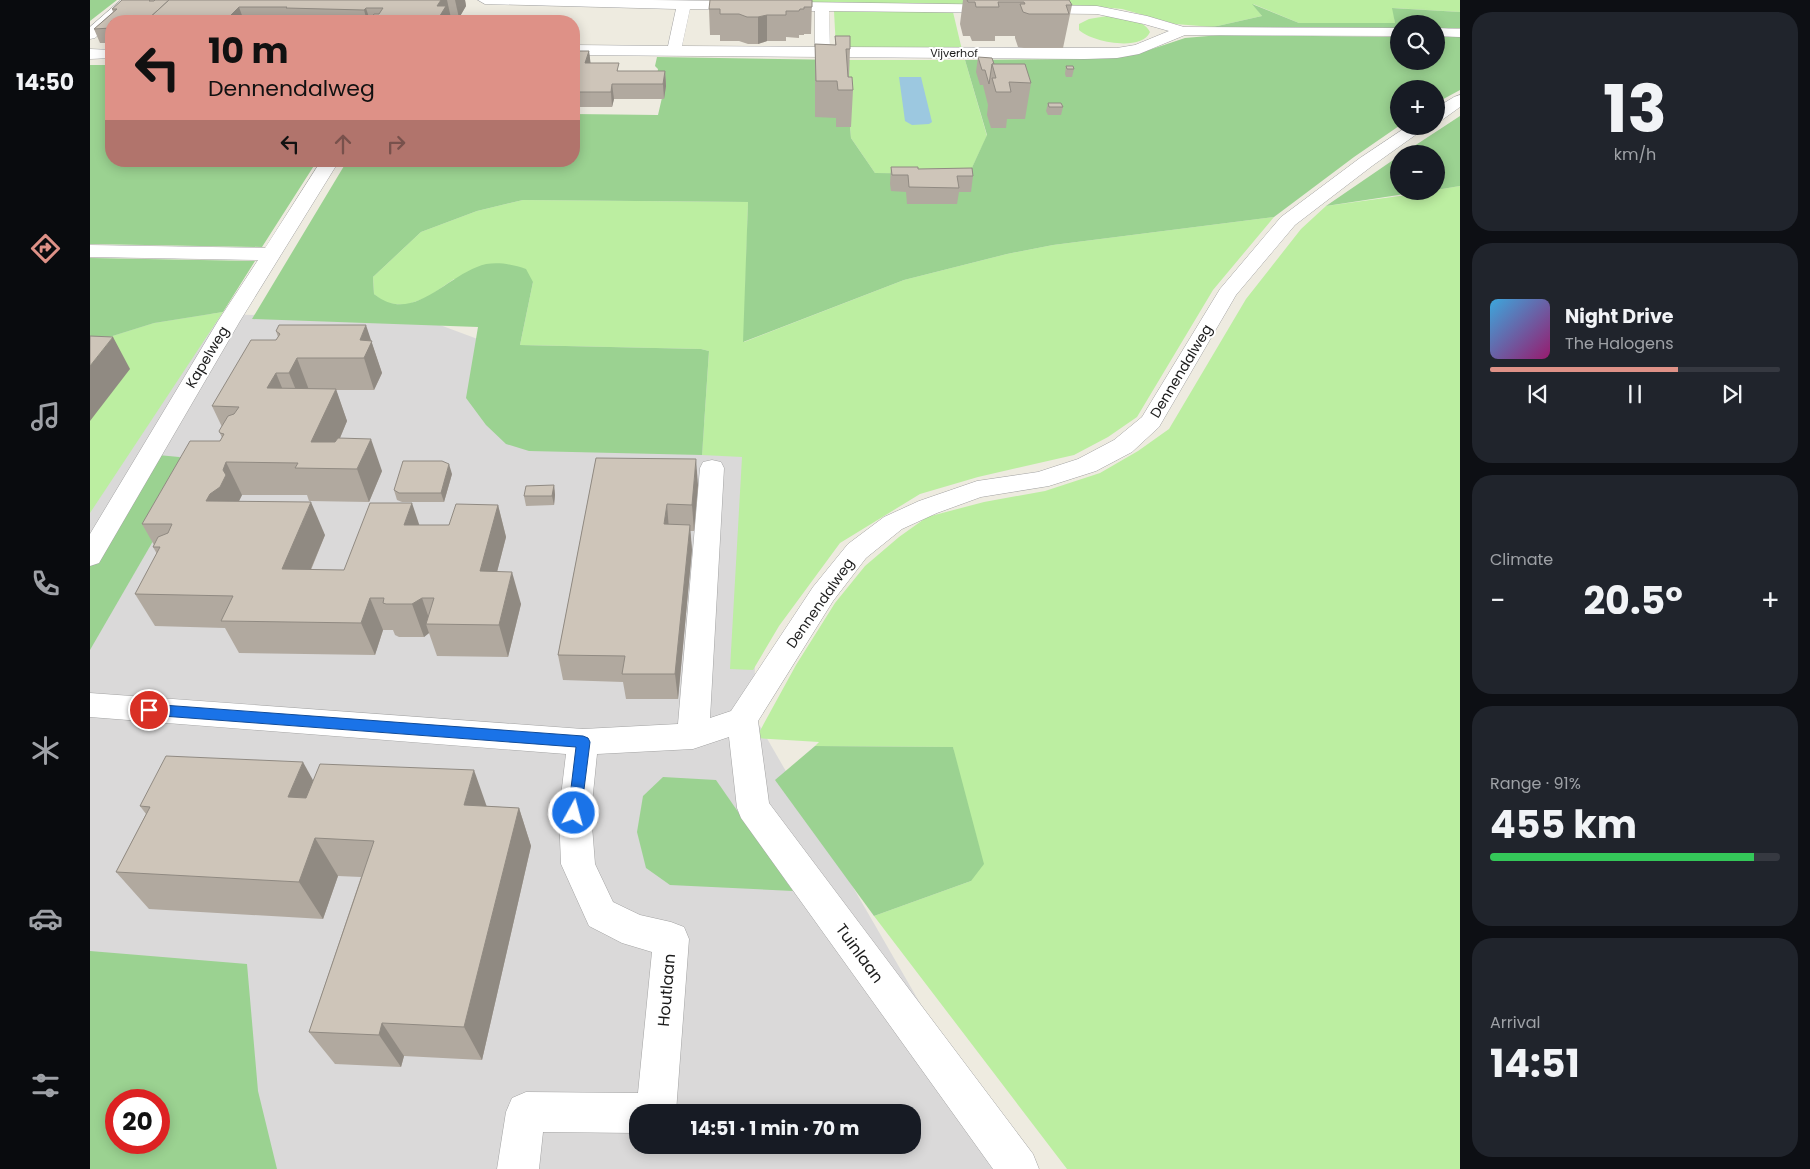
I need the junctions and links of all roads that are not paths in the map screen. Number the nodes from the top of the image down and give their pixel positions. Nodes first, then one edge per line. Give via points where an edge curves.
1 (130, 0) edge
2 (485, 0) edge
3 (754, 3) edge
4 (684, 5) junction
5 (822, 6) junction
6 (1065, 10) junction
7 (112, 15) edge
8 (105, 21) edge
9 (1183, 31) junction
10 (1390, 32) edge
11 (1445, 32) edge
12 (1460, 32) edge
13 (90, 34) edge
14 (580, 50) edge
15 (674, 51) junction
16 (824, 52) junction
17 (90, 54) edge
18 (105, 54) edge
19 (1084, 54) junction
20 (1460, 100) edge
21 (1445, 110) edge
22 (1406, 135) edge
23 (326, 167) edge
24 (90, 251) edge
25 (271, 254) junction
26 (712, 468) dead end
27 (90, 556) edge
28 (90, 705) edge
29 (742, 720) junction
30 (694, 736) junction
31 (583, 742) junction
32 (657, 1104) edge
33 (629, 1112) edge
34 (518, 1169) edge
35 (1018, 1169) edge

1 - 7 lane
2 - 4 lane
3 - 4 lane
3 - 5 lane
4 - 15 lane
5 - 6 lane
5 - 16 lane
6 - 9 lane via 1125,14
6 - 19 lane
8 - 13 lane
9 - 10 lane
9 - 19 lane, Vijverhof via 1139,48 1117,53
11 - 12 lane
14 - 15 lane, Vijverhof
15 - 16 lane, Vijverhof
16 - 19 lane, Vijverhof
17 - 18 lane
20 - 21 lane
22 - 29 lane, Dennendalweg via 1288,221 1227,293 1151,422 1123,446 1086,465 1040,480 978,489 928,506 893,522 857,551 824,594
23 - 25 lane, Kapelweg
24 - 25 lane
25 - 27 lane, Kapelweg
26 - 30 lane
28 - 31 lane
29 - 30 lane
29 - 35 lane, Tuinlaan via 753,808
30 - 31 lane
31 - 32 lane, Houtlaan via 574,813 578,864 601,914 635,931 670,939
33 - 34 lane via 526,1112

